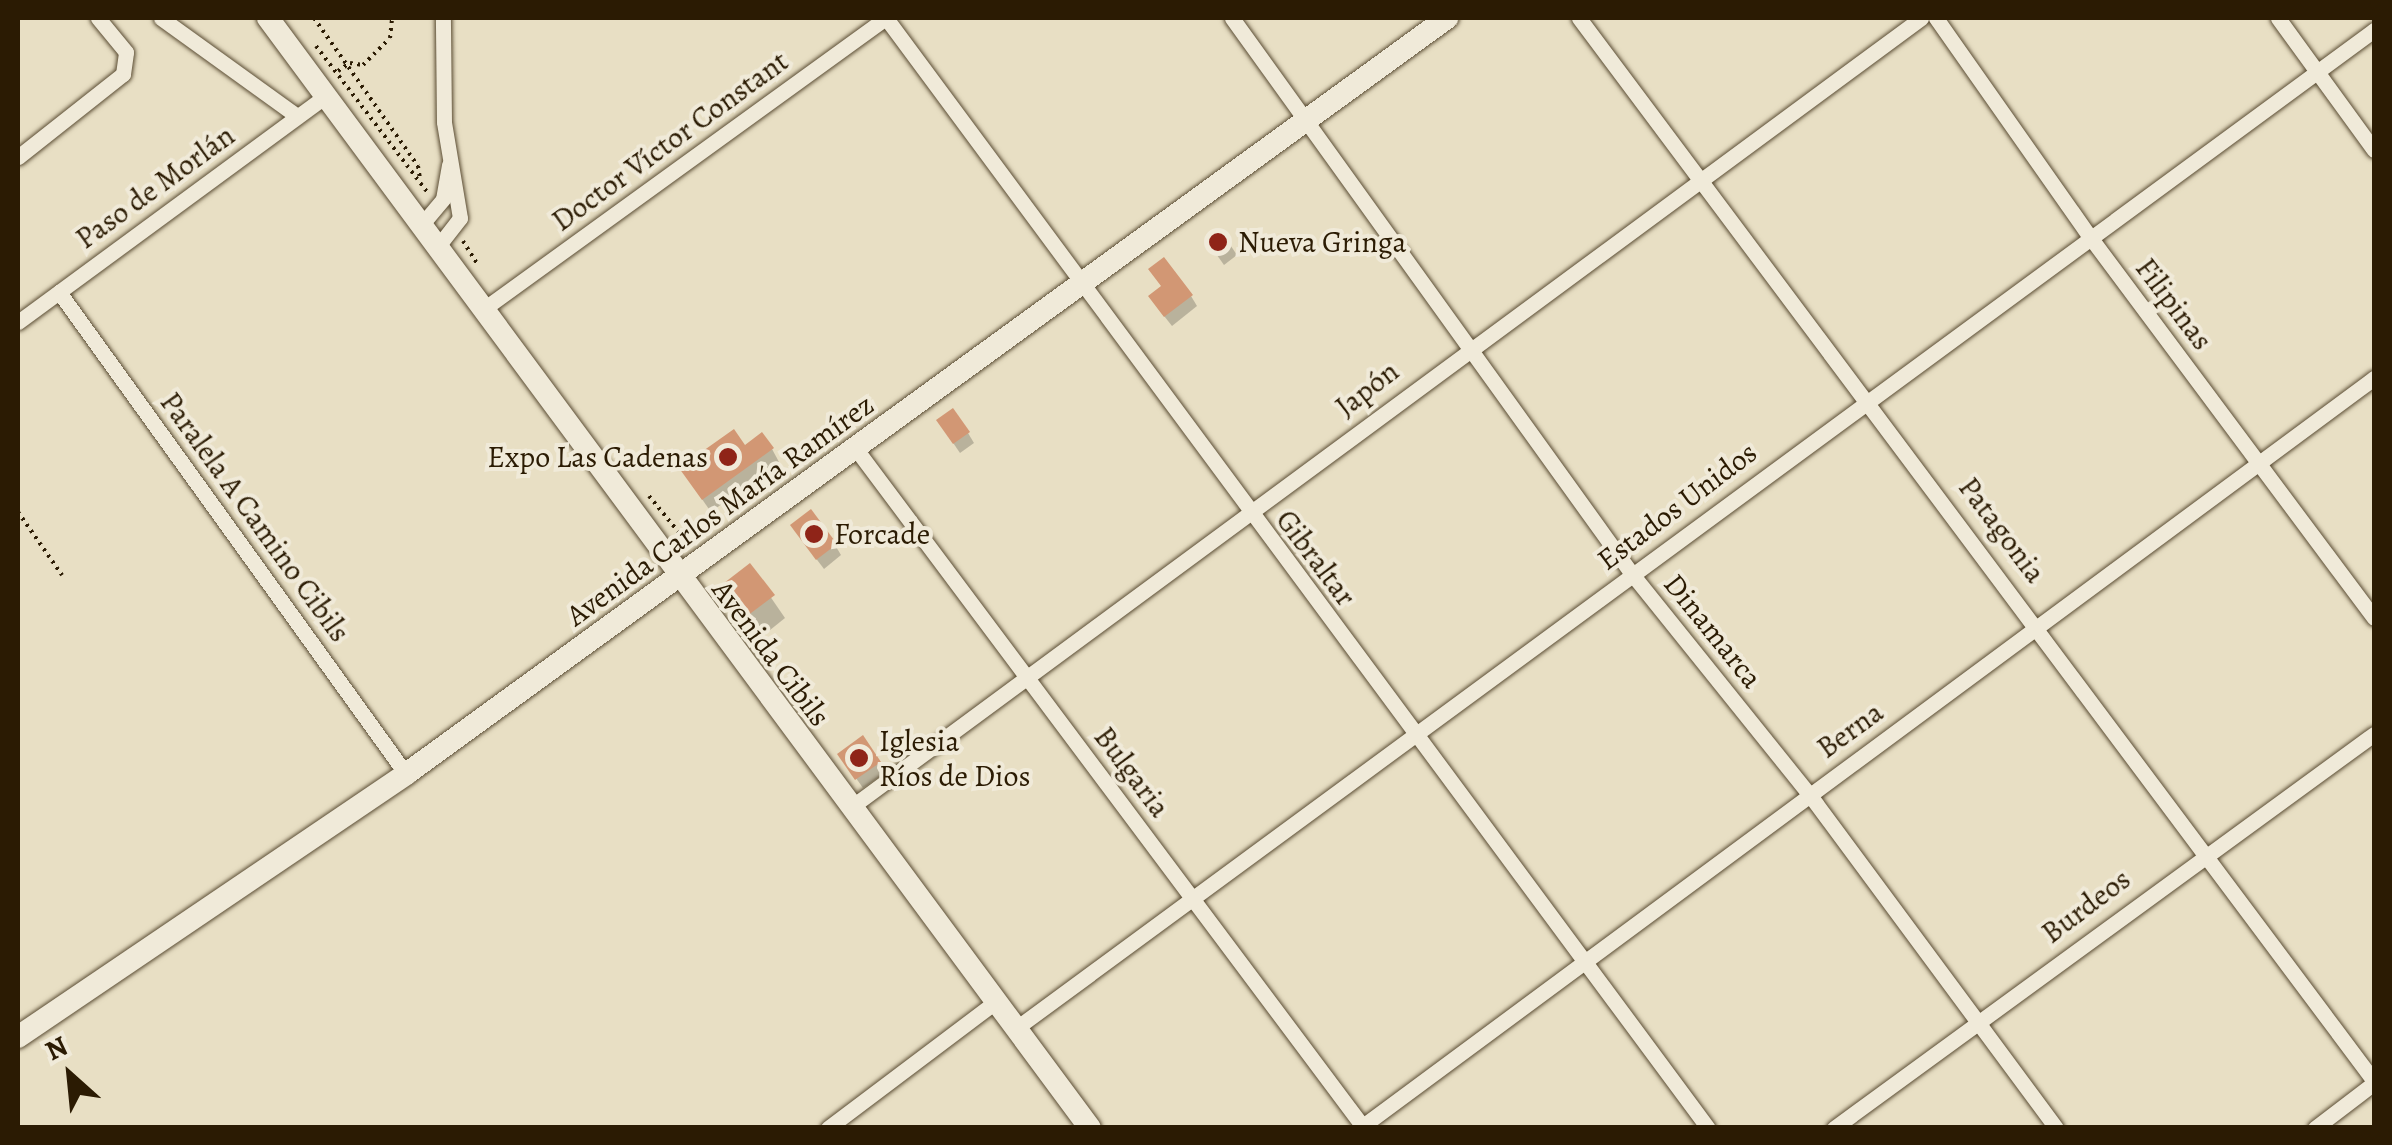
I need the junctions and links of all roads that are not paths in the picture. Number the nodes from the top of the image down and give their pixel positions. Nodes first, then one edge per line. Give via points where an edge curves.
1 (98, 18) edge
2 (161, 18) edge
3 (268, 18) edge
4 (442, 18) edge
5 (886, 18) edge
6 (1232, 18) edge
7 (1447, 18) edge
8 (1579, 18) edge
9 (1921, 18) edge
10 (1936, 18) edge
11 (2278, 18) edge
12 (2374, 30) edge
13 (2318, 72) junction
14 (322, 90) junction
15 (297, 116) junction
16 (1304, 120) junction
17 (2374, 150) edge
18 (18, 157) edge
19 (448, 165) junction
20 (1697, 182) junction
21 (423, 223) junction
22 (2090, 237) junction
23 (439, 244) junction
24 (1080, 282) junction
25 (59, 292) junction
26 (485, 308) junction
27 (18, 322) edge
28 (1470, 345) junction
29 (2374, 378) edge
30 (1868, 399) junction
31 (856, 450) junction
32 (2258, 464) junction
33 (1249, 514) junction
34 (1632, 574) junction
35 (678, 578) junction
36 (2374, 618) edge
37 (2039, 624) junction
38 (1028, 680) junction
39 (2374, 734) edge
40 (1414, 736) junction
41 (406, 774) junction
42 (1809, 794) junction
43 (850, 808) junction
44 (2205, 851) junction
45 (1194, 900) junction
46 (1584, 960) junction
47 (995, 1002) junction
48 (1977, 1023) junction
49 (1015, 1030) junction
50 (18, 1038) edge
51 (2374, 1082) edge
52 (1362, 1127) edge
53 (828, 1128) edge
54 (1090, 1128) edge
55 (1708, 1128) edge
56 (1834, 1128) edge
57 (2056, 1128) edge
58 (2315, 1128) edge

1 - 18 street via 126,52 123,74
2 - 15 street
3 - 14 street, Avenida Cibils
4 - 19 street
5 - 24 street, Gibraltar
5 - 26 street, Doctor Víctor Constant
6 - 16 street, Dinamarca
7 - 16 street, Avenida Carlos María Ramírez
8 - 20 street, Patagonia
9 - 20 street, Japón
10 - 22 street, Filipinas
11 - 13 street
12 - 13 street, Estados Unidos
13 - 17 street
13 - 22 street, Estados Unidos
14 - 15 street, Paso de Morlán
14 - 21 street, Avenida Cibils
15 - 25 street, Paso de Morlán
16 - 24 street, Avenida Carlos María Ramírez
16 - 28 street, Dinamarca
19 - 21 street via 443,199
19 - 23 street via 460,218
20 - 28 street, Japón
20 - 30 street, Patagonia
21 - 23 street, Avenida Cibils
22 - 30 street, Estados Unidos
22 - 32 street, Filipinas
23 - 26 street, Avenida Cibils
24 - 31 street, Avenida Carlos María Ramírez
24 - 33 street, Gibraltar
25 - 27 street, Paso de Morlán
25 - 41 street, Paralela A Camino Cibils
26 - 35 street, Avenida Cibils
28 - 33 street, Japón
28 - 34 street, Dinamarca
29 - 32 street, Berna
30 - 34 street, Estados Unidos
30 - 37 street, Patagonia
31 - 35 street, Avenida Carlos María Ramírez
31 - 38 street, Bulgaria
32 - 36 street, Filipinas
32 - 37 street, Berna
33 - 38 street, Japón
33 - 40 street, Gibraltar
34 - 40 street, Estados Unidos
34 - 42 street, Dinamarca
35 - 41 street, Avenida Carlos María Ramírez
35 - 43 street, Avenida Cibils
37 - 42 street, Berna
37 - 44 street, Patagonia
38 - 43 street, Japón
38 - 45 street, Bulgaria
39 - 44 street, Burdeos
40 - 45 street, Estados Unidos
40 - 46 street, Gibraltar
41 - 50 street, Avenida Carlos María Ramírez
42 - 46 street, Berna
42 - 48 street, Dinamarca
43 - 47 street, Avenida Cibils
44 - 48 street, Burdeos
44 - 51 street, Patagonia
45 - 49 street, Estados Unidos
45 - 52 street, Bulgaria
46 - 52 street, Berna
46 - 55 street, Gibraltar
47 - 49 street, Avenida Cibils
47 - 53 street
48 - 56 street, Burdeos
48 - 57 street, Dinamarca
49 - 54 street, Avenida Cibils
51 - 58 street

